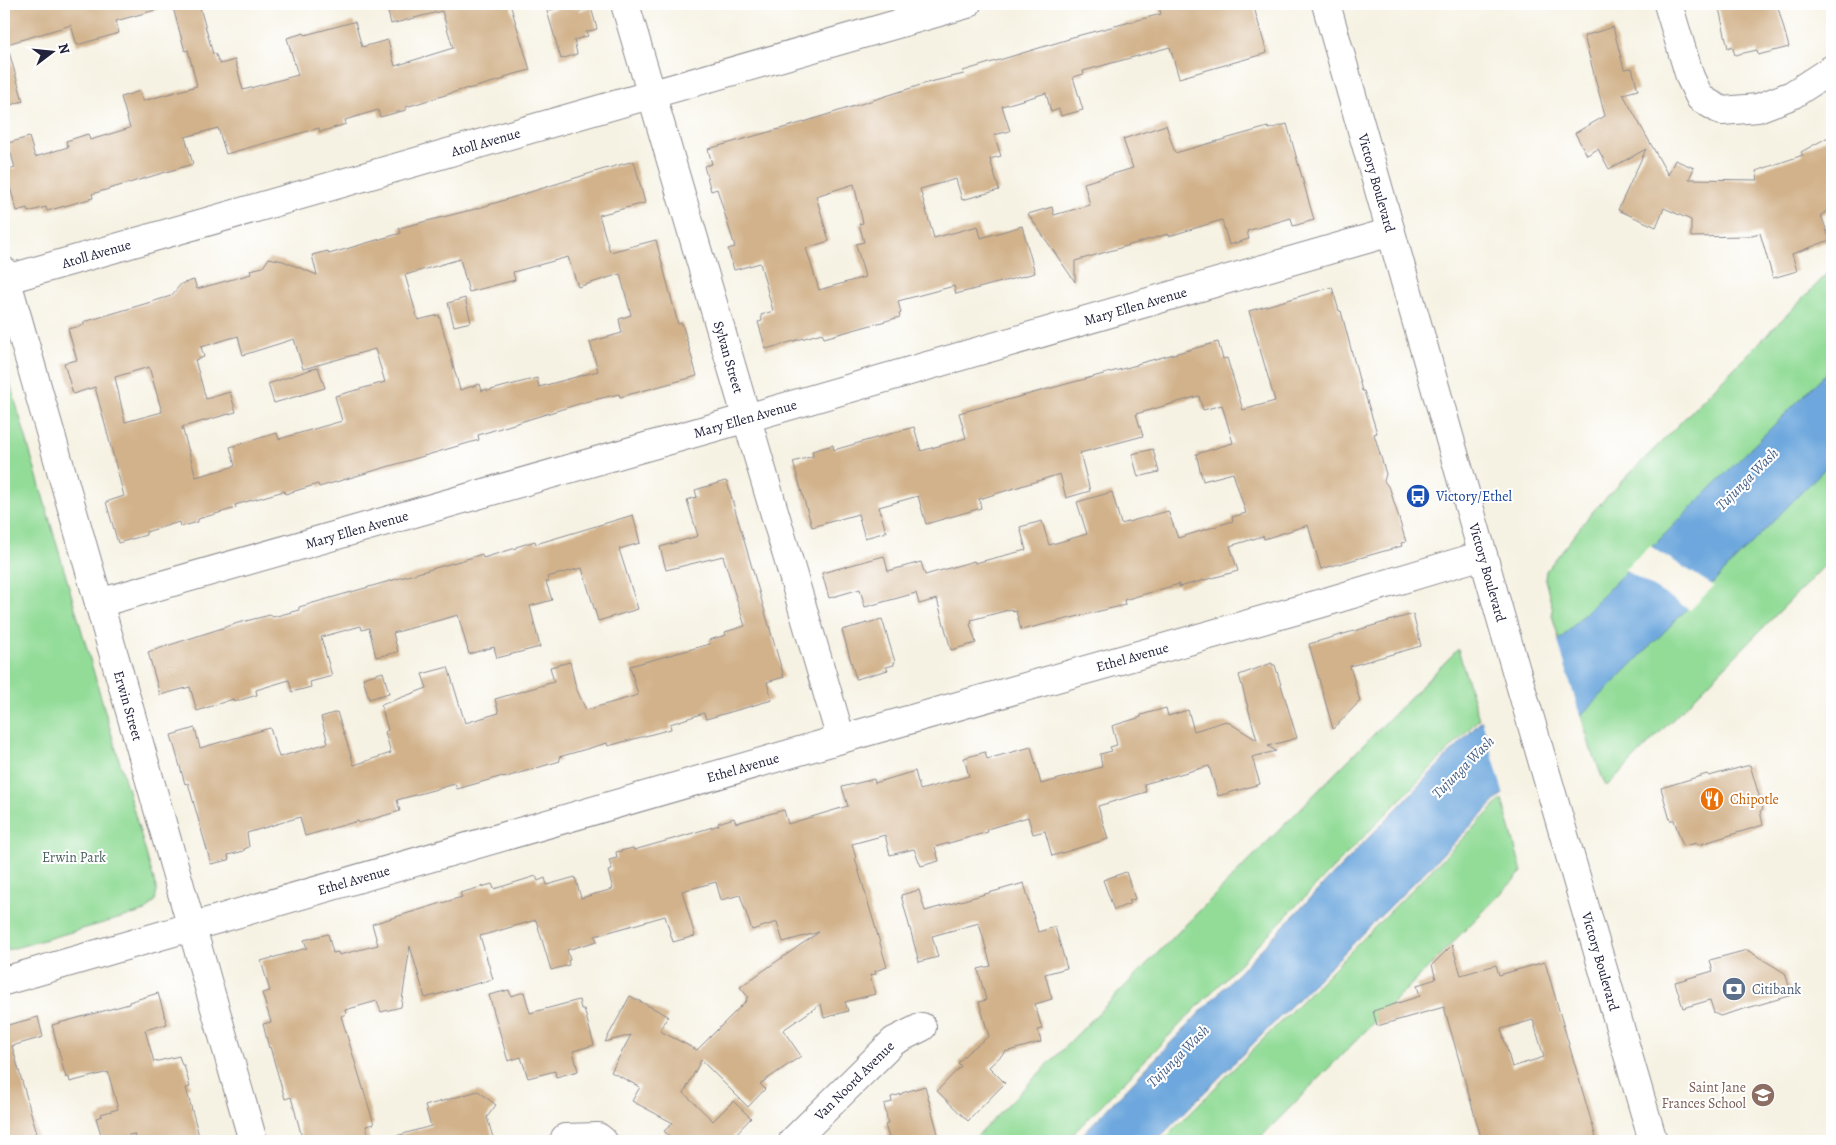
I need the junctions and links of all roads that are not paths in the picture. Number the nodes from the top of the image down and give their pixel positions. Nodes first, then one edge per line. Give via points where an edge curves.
1 (625, 4) edge
2 (967, 4) edge
3 (1326, 4) edge
4 (1668, 4) edge
5 (1832, 69) edge
6 (652, 94) junction
7 (1391, 232) junction
8 (5, 277) edge
9 (747, 418) junction
10 (1483, 555) junction
11 (99, 603) junction
12 (841, 739) junction
13 (192, 927) junction
14 (4, 981) edge
15 (922, 1027) dead end
16 (566, 1138) dead end
17 (253, 1141) edge
18 (603, 1141) edge
19 (793, 1141) edge
20 (1653, 1141) edge

1 - 6 street, Sylvan Street
2 - 6 street, Atoll Avenue
3 - 7 street, Victory Boulevard
4 - 5 street via 1690,77 1700,98 1722,111 1758,108 1792,94
6 - 8 street, Atoll Avenue
6 - 9 street, Sylvan Street
7 - 9 street, Mary Ellen Avenue
7 - 10 street, Victory Boulevard
8 - 11 street, Erwin Street
9 - 11 street, Mary Ellen Avenue
9 - 12 street, Sylvan Street
10 - 12 street, Ethel Avenue
10 - 20 street, Victory Boulevard
11 - 13 street, Erwin Street
12 - 13 street, Ethel Avenue
13 - 14 street, Ethel Avenue
13 - 17 street, Erwin Street
15 - 19 street, Van Noord Avenue via 894,1041
16 - 18 street via 598,1137

